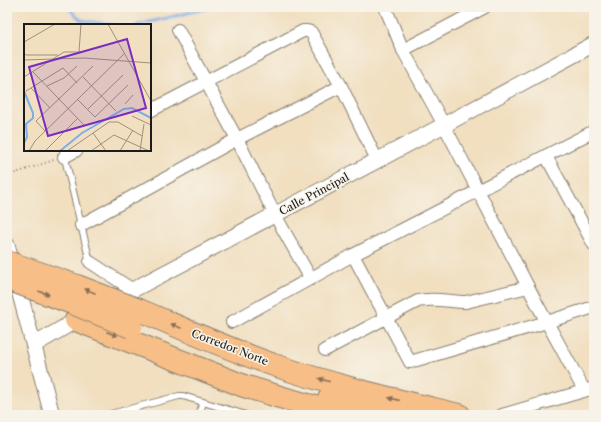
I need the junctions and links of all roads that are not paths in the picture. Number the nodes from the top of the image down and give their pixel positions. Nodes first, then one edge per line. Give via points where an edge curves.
1 (385, 7) edge
2 (485, 7) edge
3 (178, 30) dead end
4 (594, 44) edge
5 (403, 50) junction
6 (205, 82) junction
7 (341, 86) junction
8 (151, 110) edge
9 (444, 125) junction
10 (594, 131) edge
11 (237, 139) junction
12 (64, 153) edge
13 (546, 156) junction
14 (377, 160) junction
15 (478, 190) junction
16 (275, 215) junction
17 (81, 225) junction
18 (7, 245) edge
19 (594, 245) edge
20 (353, 255) junction
21 (7, 262) edge
22 (90, 262) joint
23 (7, 279) edge
24 (311, 279) junction
25 (528, 287) junction
26 (134, 290) junction
27 (594, 307) edge
28 (386, 318) junction
29 (135, 319) junction
30 (76, 320) junction
31 (232, 322) dead end
32 (547, 322) junction
33 (34, 345) junction
34 (325, 350) dead end
35 (589, 389) edge
36 (202, 402) junction
37 (355, 405) edge
38 (52, 415) edge
39 (107, 415) edge
40 (199, 415) edge
41 (246, 415) edge
42 (387, 415) edge
43 (459, 415) edge
44 (502, 415) edge

1 - 5 street
2 - 5 street
3 - 6 street
4 - 9 street, Calle Principal
5 - 9 street
6 - 7 street via 307,30 311,32
6 - 8 street
6 - 11 street
7 - 11 street
7 - 14 street
9 - 14 street, Calle Principal
9 - 15 street
10 - 13 street
11 - 16 street
11 - 17 street
12 - 17 lane
13 - 15 street
13 - 19 street
14 - 16 street, Calle Principal
15 - 20 street
15 - 25 street
16 - 24 street
16 - 26 street, Calle Principal
17 - 22 lane
18 - 33 street
20 - 24 street
20 - 28 street
29 -> 21 highway, Corredor Norte, bridge via 77,286
22 - 26 street
23 -> 29 highway, Corredor Norte, bridge via 72,303
24 - 31 street
25 - 28 street via 466,302 426,299
25 - 32 street
26 - 30 street, Calle Principal
27 - 32 street
28 - 32 street via 410,362
28 - 34 street
29 - 37 highway, Corredor Norte via 189,351 271,382
30 - 33 street, Calle Principal
30 -> 37 highway via 244,386 280,397
32 - 35 street
33 - 38 street
35 - 44 street
36 - 39 lane via 179,396
36 - 40 lane
36 - 41 lane
37 - 42 highway, Corredor Norte
43 -> 37 highway, Corredor Norte

